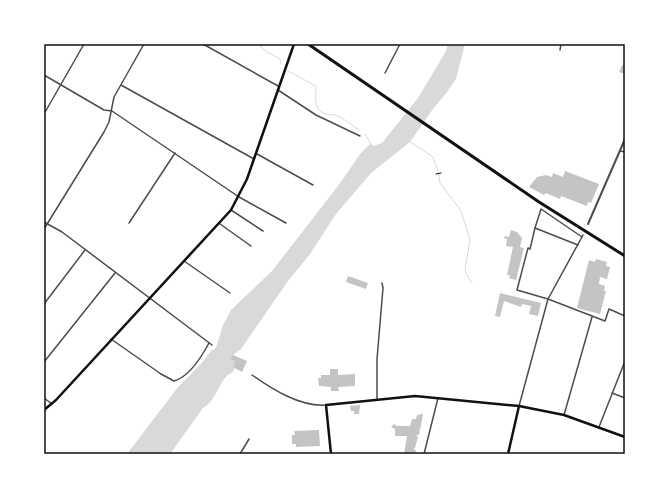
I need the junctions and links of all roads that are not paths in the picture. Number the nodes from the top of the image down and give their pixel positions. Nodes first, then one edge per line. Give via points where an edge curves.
1 (84, 44) edge
2 (144, 44) edge
3 (203, 44) edge
4 (294, 44) edge
5 (308, 44) edge
6 (400, 44) edge
7 (561, 44) edge
8 (560, 50) dead end
9 (385, 73) dead end
10 (44, 75) edge
11 (61, 85) junction
12 (121, 85) junction
13 (278, 86) junction
14 (277, 90) junction
15 (112, 111) junction
16 (44, 114) edge
17 (360, 136) dead end
18 (625, 139) edge
19 (620, 151) junction
20 (625, 152) edge
21 (176, 153) junction
22 (256, 154) junction
23 (254, 160) junction
24 (313, 185) dead end
25 (239, 197) junction
26 (231, 210) junction
27 (44, 222) edge
28 (129, 223) dead end
29 (286, 223) dead end
30 (47, 224) junction
31 (220, 224) junction
32 (588, 224) dead end
33 (535, 228) junction
34 (44, 229) edge
35 (263, 231) dead end
36 (583, 235) junction
37 (578, 245) junction
38 (251, 246) dead end
39 (85, 249) junction
40 (625, 256) edge
41 (184, 261) junction
42 (116, 273) junction
43 (382, 283) dead end
44 (230, 293) dead end
45 (149, 298) junction
46 (548, 299) junction
47 (44, 304) edge
48 (625, 316) edge
49 (592, 317) junction
50 (111, 339) junction
51 (209, 343) junction
52 (212, 345) dead end
53 (44, 362) edge
54 (625, 362) edge
55 (252, 375) dead end
56 (612, 393) junction
57 (44, 398) edge
58 (438, 398) junction
59 (625, 398) edge
60 (377, 400) junction
61 (52, 404) junction
62 (326, 405) junction
63 (519, 406) junction
64 (44, 410) edge
65 (564, 415) junction
66 (599, 427) junction
67 (625, 437) edge
68 (249, 439) dead end
69 (240, 454) edge
70 (331, 454) edge
71 (424, 454) edge
72 (508, 454) edge

1 - 11 street
2 - 12 street
3 - 13 street
4 - 13 main road
5 - 36 highway
6 - 9 street
7 - 8 street
10 - 11 street
11 - 15 street via 104,110
11 - 16 street
12 - 15 street via 114,97
12 - 23 street
13 - 14 main road
14 - 17 street via 316,115
14 - 22 main road
15 - 21 street
15 - 30 street via 104,132
18 - 19 street
19 - 20 street
19 - 32 street
21 - 25 street
21 - 28 street
22 - 23 main road
22 - 24 street
23 - 25 main road
25 - 26 main road
25 - 29 street
26 - 31 main road
26 - 35 street
27 - 30 street
30 - 34 street
30 - 39 street
31 - 38 street
31 - 41 main road
33 - 36 street via 541,209
33 - 37 street
33 - 46 street via 517,290
36 - 37 street
36 - 40 highway
37 - 46 street
39 - 42 street
39 - 47 street
41 - 44 street
41 - 45 main road
42 - 45 street
42 - 53 street
43 - 60 street
45 - 50 main road
45 - 51 street
46 - 49 street
46 - 63 street
48 - 49 street via 609,309 605,321
49 - 65 street
50 - 51 street via 174,381 185,374 199,359
50 - 61 main road
51 - 52 street
54 - 56 street
55 - 62 street via 272,389 312,405
56 - 59 street
56 - 66 street
57 - 61 street
58 - 60 main road via 415,396
58 - 63 main road
58 - 71 street
60 - 62 main road
61 - 64 main road
62 - 70 main road
63 - 65 main road
63 - 72 main road
65 - 66 main road
66 - 67 main road
68 - 69 street

